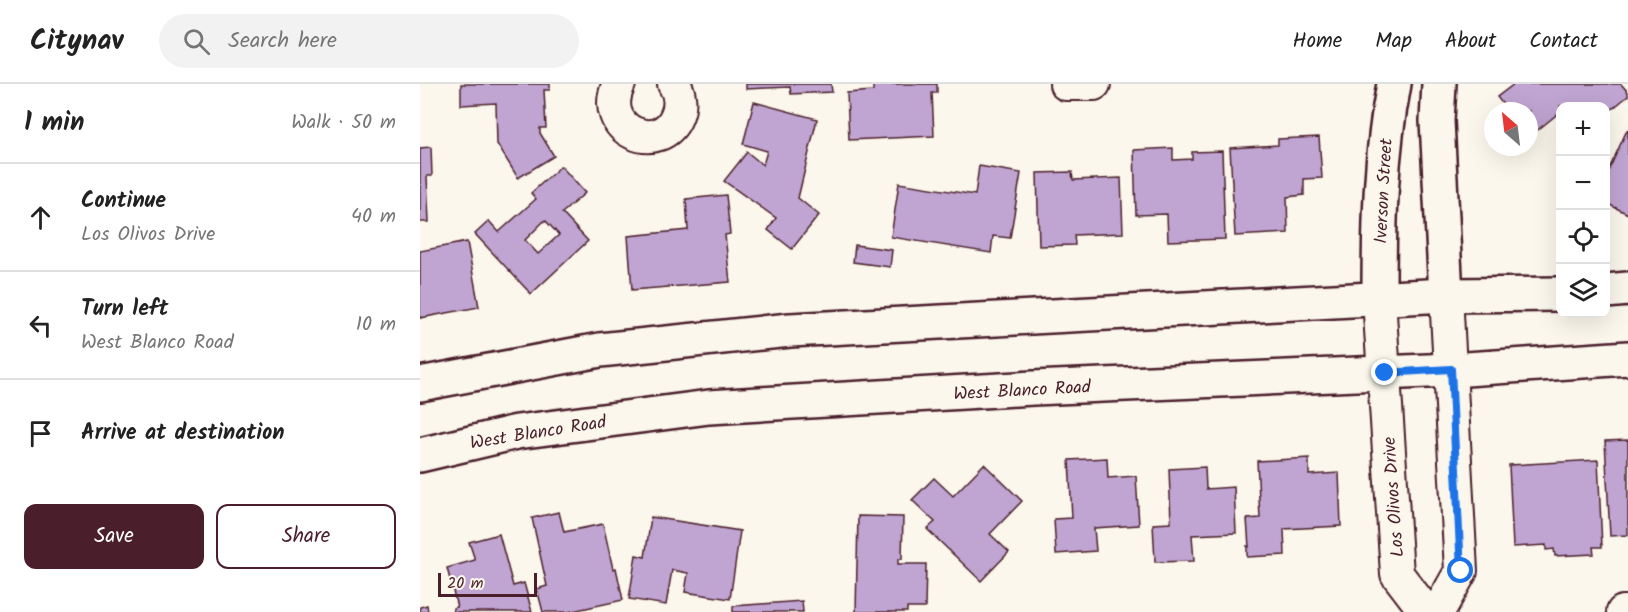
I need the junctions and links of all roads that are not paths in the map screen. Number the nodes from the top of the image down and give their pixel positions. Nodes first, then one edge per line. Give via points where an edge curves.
1 (619, 84) edge
2 (674, 84) edge
3 (1066, 84) edge
4 (1094, 84) edge
5 (1394, 84) edge
6 (1439, 84) edge
7 (1628, 290) edge
8 (1610, 291) edge
9 (1556, 294) edge
10 (1446, 295) junction
11 (1380, 299) junction
12 (1628, 358) edge
13 (1451, 369) junction
14 (1385, 373) junction
15 (420, 384) edge
16 (420, 455) edge
17 (1426, 612) edge
18 (1438, 612) edge
19 (1623, 612) edge
20 (1628, 612) edge

1 - 2 street via 614,95 615,116 630,132 646,136 661,133 676,118 680,108
3 - 4 street
5 - 11 main road, Iverson Street via 1381,176
6 - 10 main road via 1437,121
7 - 8 main road
9 - 10 main road
10 - 11 main road
10 - 13 street
11 - 14 street, Los Olivos Drive
11 - 15 main road via 790,330 600,350
12 - 13 main road, West Blanco Road
13 - 14 main road, West Blanco Road
13 - 18 street via 1461,571
14 - 16 main road, West Blanco Road via 709,407 517,432
14 - 17 street, Los Olivos Drive via 1397,574
19 - 20 street

